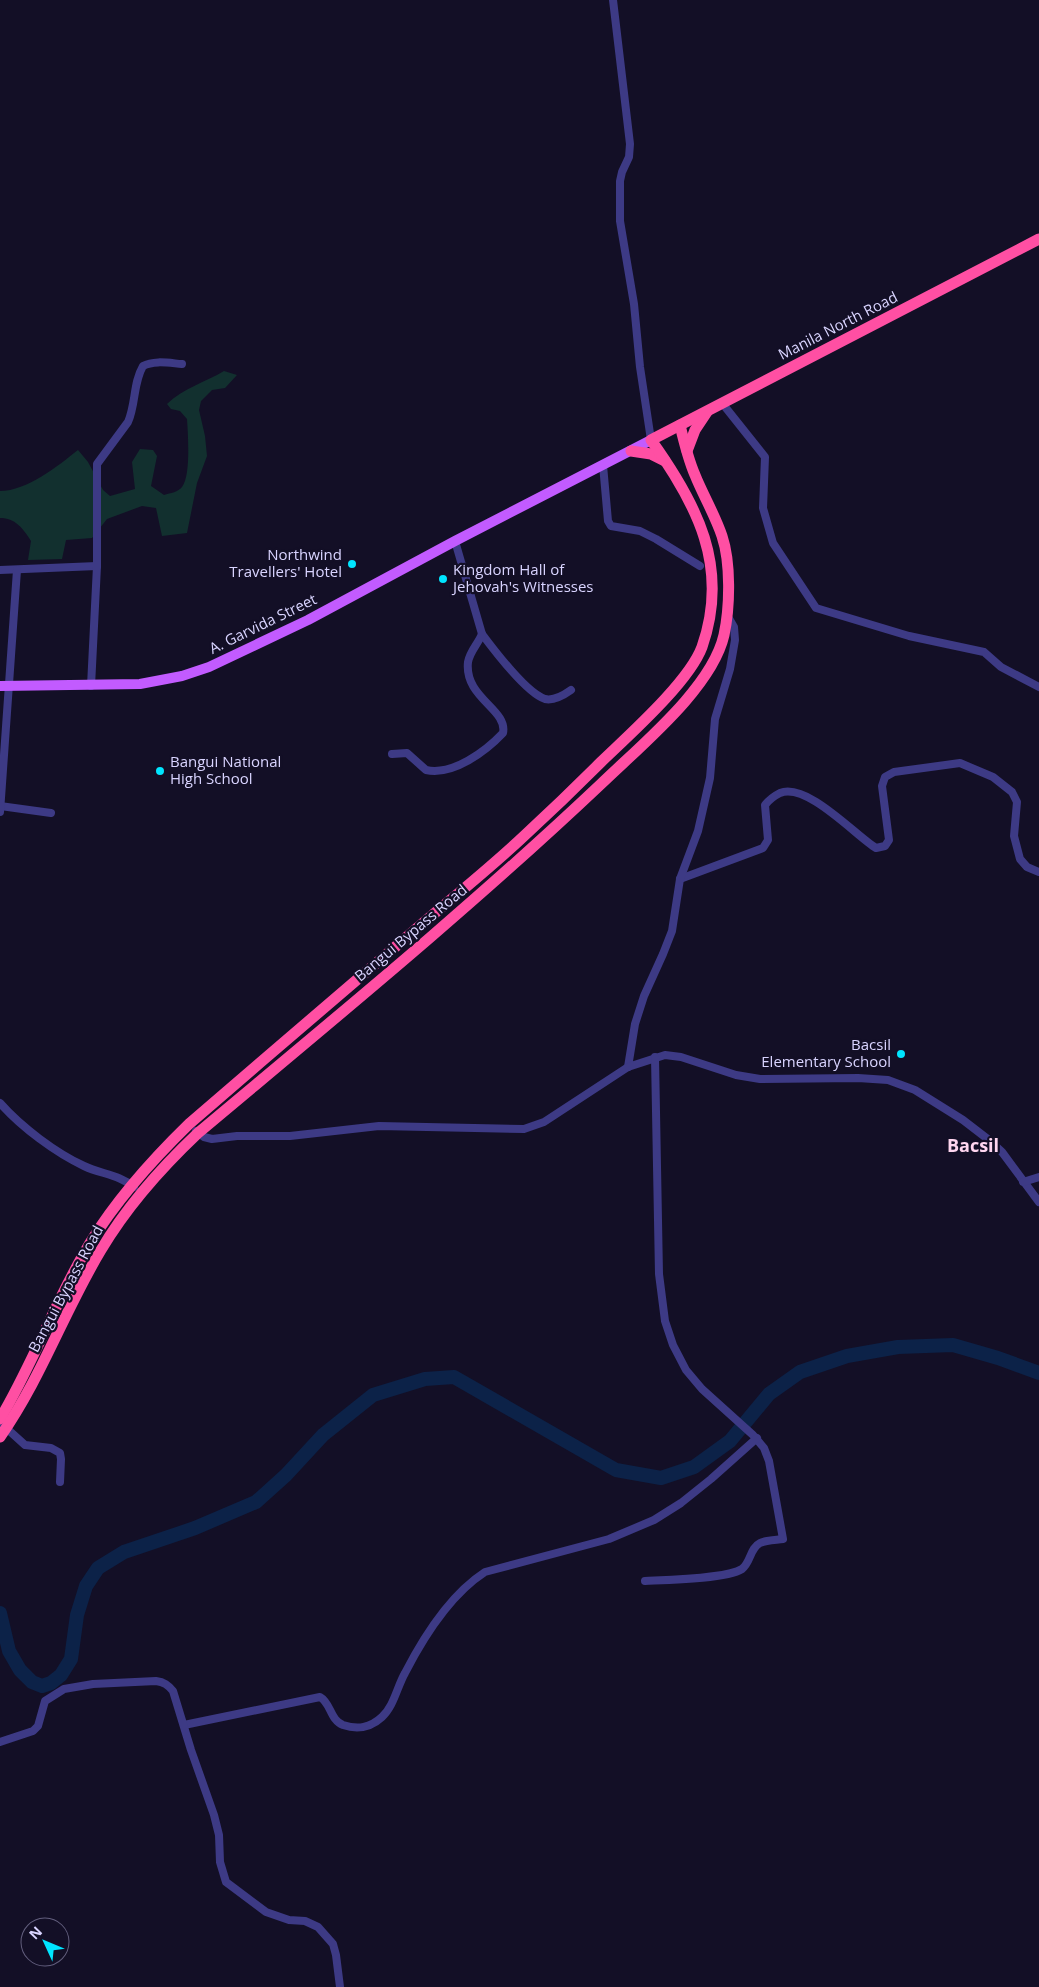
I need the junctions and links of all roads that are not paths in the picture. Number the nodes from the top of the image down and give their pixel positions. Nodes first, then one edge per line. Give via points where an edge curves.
1 (613, 0) edge
2 (1039, 239) edge
3 (182, 364) dead end
4 (722, 403) junction
5 (709, 410) junction
6 (680, 425) junction
7 (651, 440) junction
8 (631, 451) junction
9 (687, 452) junction
10 (667, 462) junction
11 (603, 465) junction
12 (708, 503) junction
13 (693, 510) junction
14 (455, 541) junction
15 (97, 566) junction
16 (700, 566) dead end
17 (0, 570) edge
18 (17, 570) junction
19 (727, 615) junction
20 (482, 634) junction
21 (4, 686) edge
22 (91, 686) junction
23 (1039, 686) edge
24 (571, 690) dead end
25 (392, 754) dead end
26 (0, 806) edge
27 (0, 812) edge
28 (51, 813) dead end
29 (1039, 872) edge
30 (680, 878) junction
31 (655, 1057) junction
32 (628, 1068) junction
33 (0, 1103) edge
34 (189, 1124) junction
35 (198, 1133) junction
36 (1039, 1177) edge
37 (1023, 1182) junction
38 (132, 1186) junction
39 (141, 1194) junction
40 (1039, 1202) edge
41 (2, 1427) edge
42 (755, 1437) junction
43 (60, 1482) dead end
44 (645, 1581) dead end
45 (184, 1725) junction
46 (0, 1742) edge
47 (340, 1987) edge

1 - 7 street via 630,144 620,181 620,221
2 - 4 highway, Manila North Road
3 - 15 street via 165,362 143,366 131,416 97,464
4 - 5 highway, Manila North Road
4 - 23 street via 765,457 763,508 773,543 816,608 909,636 984,652 1001,667
5 - 6 highway, Manila North Road
5 - 9 highway via 695,430
6 - 7 highway, Manila North Road
6 - 9 highway, Bangui Bypass Road
7 - 8 main road, A. Garvida Street
7 - 10 highway, Bangui Bypass Road
8 - 10 highway via 650,454
8 - 11 main road, A. Garvida Street
9 - 12 highway, Bangui Bypass Road
10 - 13 highway, Bangui Bypass Road
11 - 14 main road, A. Garvida Street
11 - 16 street via 611,526 640,531 656,538
12 - 13 highway
12 - 19 highway, Bangui Bypass Road via 727,558
13 - 34 highway, Bangui Bypass Road via 712,561 711,610 701,649 677,685 523,837
14 - 20 street
14 - 22 main road, A. Garvida Street via 308,620 209,667 140,684
15 - 18 street
15 - 22 street
17 - 18 street
18 - 21 street
19 - 30 street via 734,627 734,653 715,719 710,778 698,831
19 - 35 highway, Bangui Bypass Road via 718,654 706,676 649,738 534,847
20 - 24 street via 528,687 544,698 551,699
20 - 25 street via 468,660 468,675 474,689 495,711 503,733 479,755 445,769 426,770 407,753
21 - 22 main road, A. Garvida Street
21 - 26 street
26 - 27 street
26 - 28 street
29 - 30 street via 1027,867 1020,858 1014,836 1017,802 1012,792 993,777 960,763 894,772 885,777 882,786 889,840 885,846 876,848 838,816 796,793 782,792 765,805 768,840 763,848
30 - 32 street via 672,931 635,1024
31 - 32 street
31 - 37 street via 681,1057 760,1079 858,1078 901,1083 930,1098 989,1140 1002,1152
31 - 42 street via 658,1274 665,1321 686,1370 702,1390
32 - 35 street via 544,1122 524,1129 379,1126 290,1136 212,1139
33 - 38 street via 22,1124 69,1158 118,1177
34 - 35 street
34 - 38 highway, Bangui Bypass Road
35 - 39 highway, Bangui Bypass Road
36 - 37 street
37 - 40 street
38 - 39 street
38 - 41 highway, Bangui Bypass Road via 105,1220 77,1265
39 - 41 highway, Bangui Bypass Road via 100,1250 35,1382
41 - 43 street via 25,1445 51,1448 60,1453
42 - 44 street via 769,1461 783,1539 761,1542 747,1564 738,1571 683,1580
42 - 45 street via 712,1479 654,1520 609,1539 485,1572 473,1580 432,1626 404,1673 391,1705 369,1726 362,1728 342,1724 320,1696
45 - 46 street via 173,1691 163,1682 93,1684 57,1692 45,1701 34,1731
45 - 47 street via 214,1815 226,1882 266,1912 318,1927 333,1944

